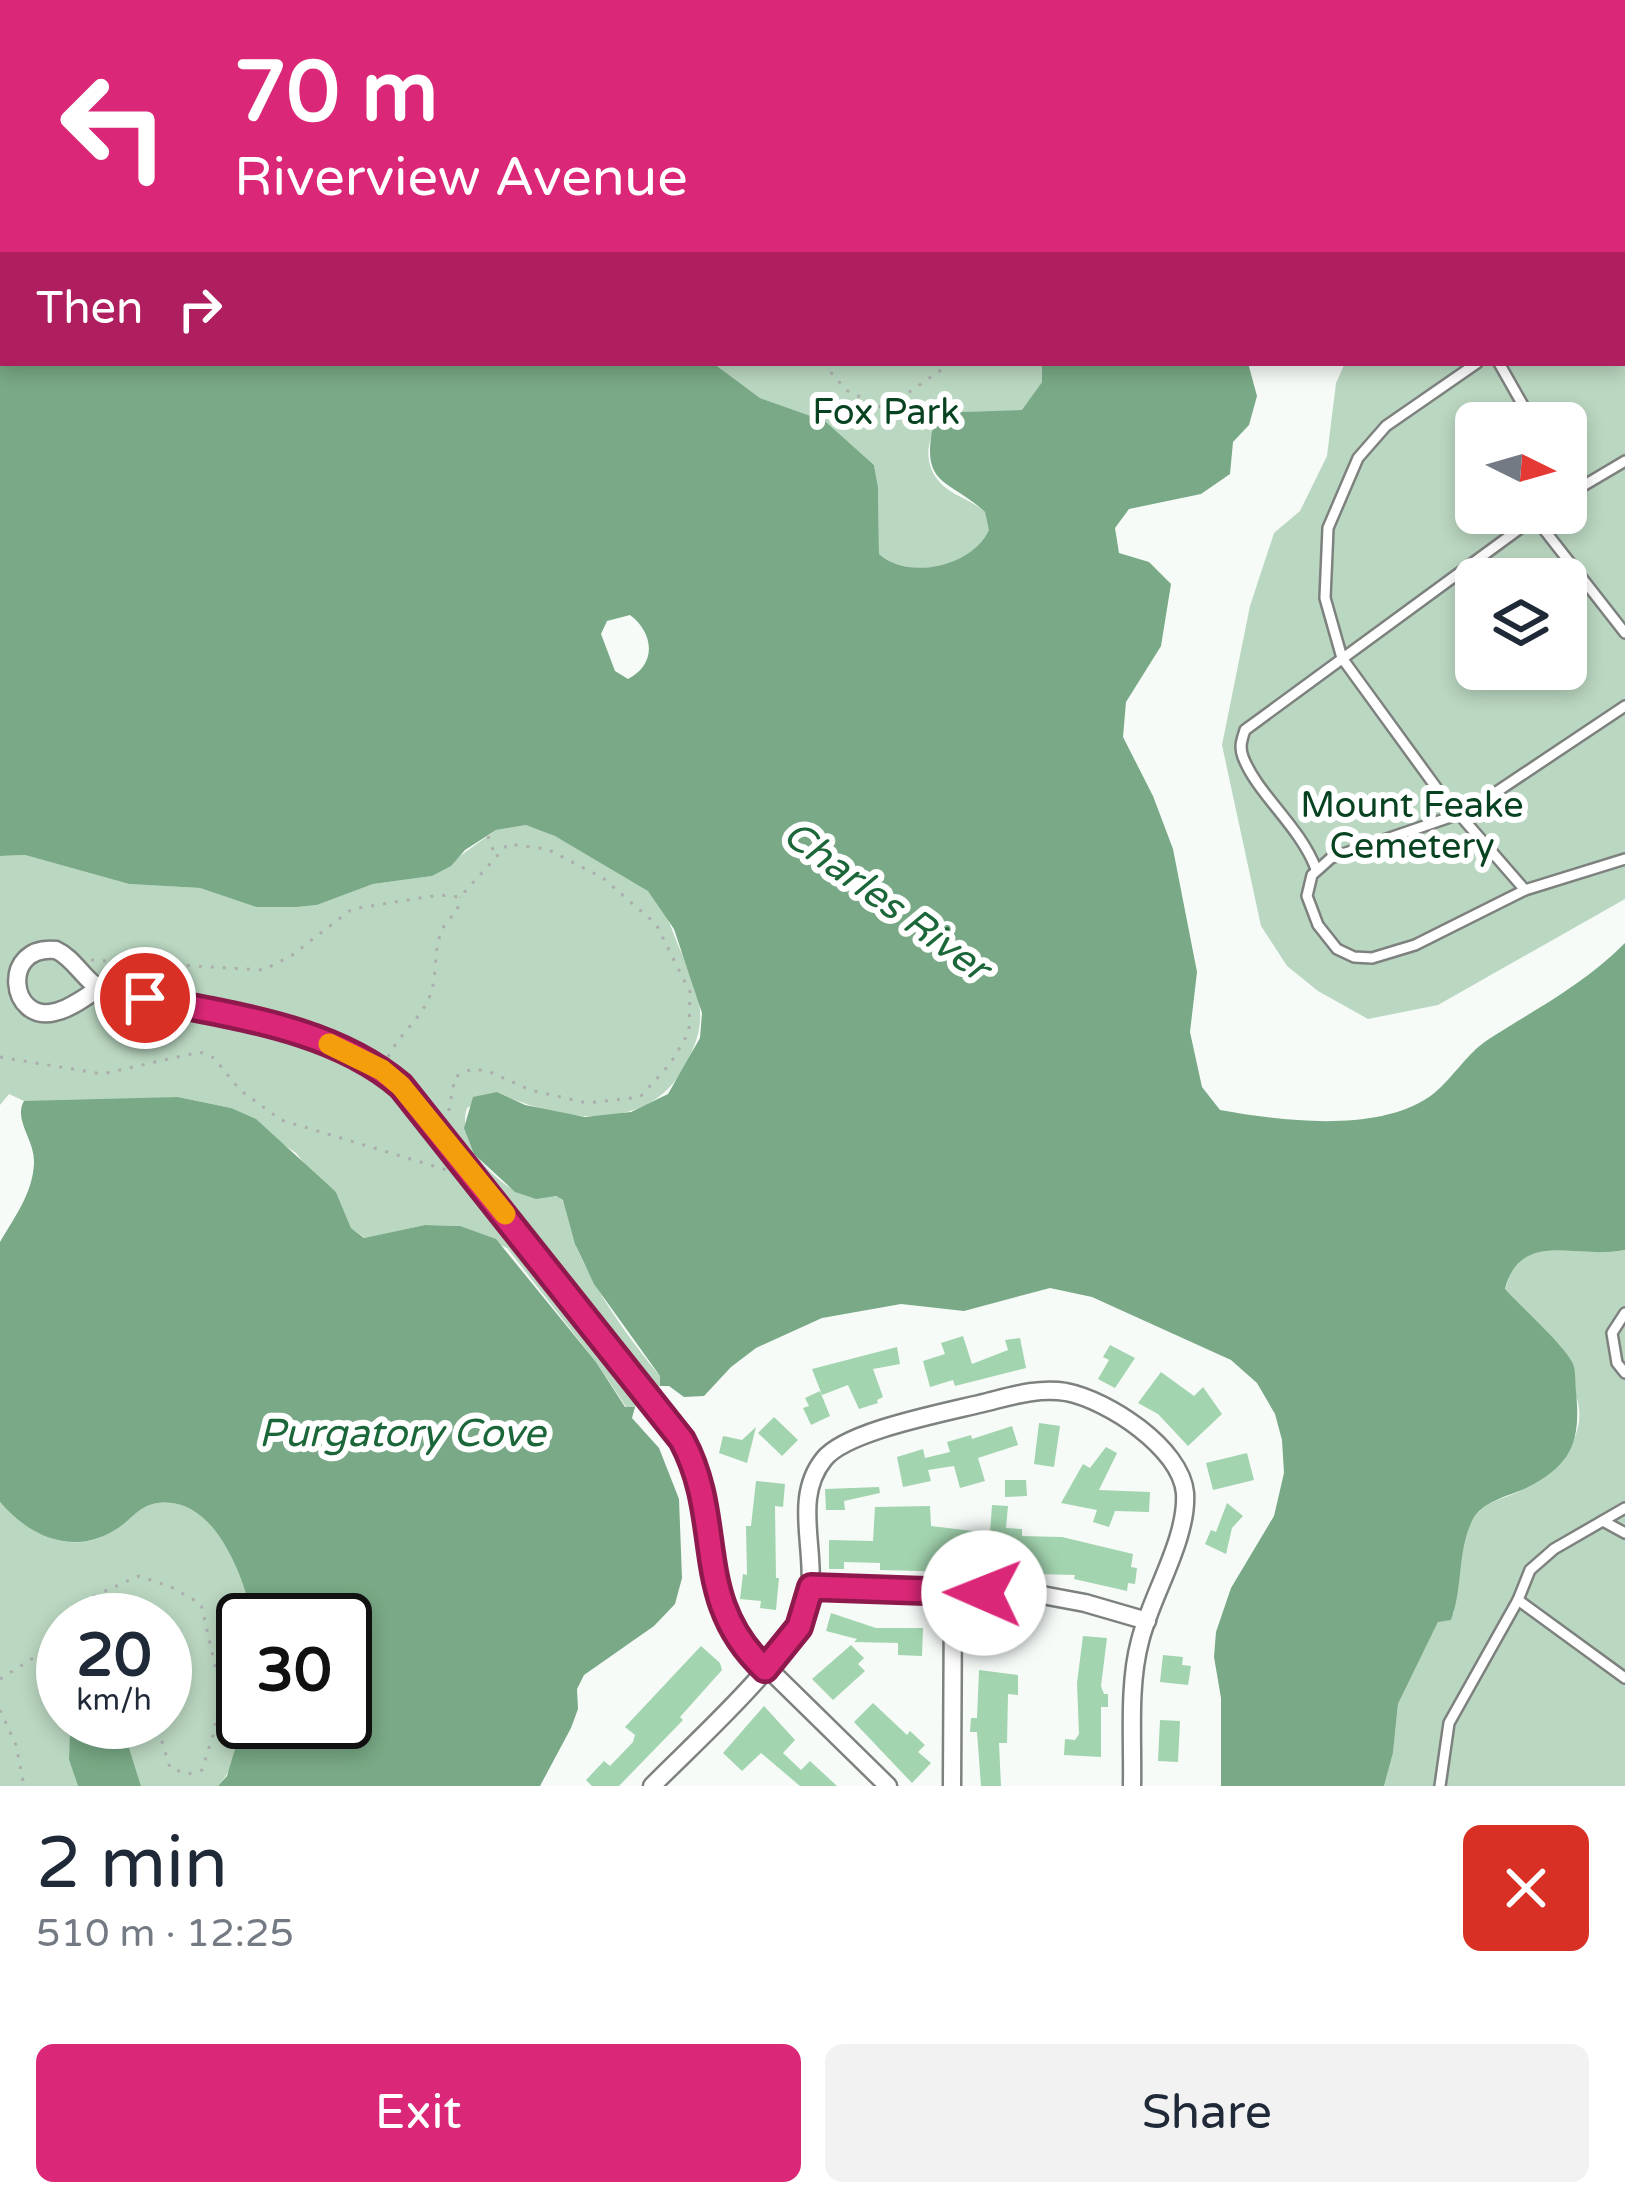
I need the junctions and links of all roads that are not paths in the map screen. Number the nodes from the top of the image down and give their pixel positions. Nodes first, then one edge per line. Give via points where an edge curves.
1 (1473, 366) edge
2 (1501, 366) edge
3 (1521, 402) edge
4 (1625, 461) edge
5 (1587, 480) edge
6 (1512, 534) edge
7 (1552, 534) edge
8 (1625, 633) edge
9 (1342, 658) junction
10 (1625, 706) edge
11 (1459, 815) junction
12 (1625, 859) edge
13 (1316, 869) junction
14 (1525, 890) junction
15 (8, 982) edge
16 (98, 988) junction
17 (1625, 1313) edge
18 (1625, 1373) edge
19 (1625, 1508) edge
20 (1603, 1521) junction
21 (1625, 1533) edge
22 (811, 1587) junction
23 (953, 1592) junction
24 (1518, 1600) junction
25 (1147, 1621) junction
26 (765, 1669) junction
27 (1625, 1678) edge
28 (883, 1784) edge
29 (652, 1786) edge
30 (952, 1786) edge
31 (1132, 1786) edge
32 (1440, 1786) edge

1 - 9 lane via 1373,438 1346,480 1328,528 1324,571
2 - 3 lane
4 - 5 lane
6 - 9 lane
7 - 8 lane
9 - 11 lane
9 - 13 lane via 1252,722 1240,746
10 - 11 lane
11 - 13 lane
11 - 14 lane
12 - 14 lane
13 - 14 lane via 1307,889 1313,916 1337,949 1362,958 1415,945
15 - 16 street via 45,1014
15 - 16 street via 43,949 62,952
16 - 26 street via 303,1035 345,1050 401,1086 682,1440 706,1504 721,1607
17 - 18 lane via 1612,1347
19 - 20 lane
20 - 21 lane
20 - 24 lane via 1540,1559
22 - 23 street
22 - 25 street via 808,1495 837,1446 1006,1397 1055,1391 1118,1415 1169,1456 1181,1476 1184,1514
22 - 26 street via 799,1627
23 - 25 street via 1056,1597
23 - 30 street
24 - 27 lane
24 - 32 lane via 1449,1723
25 - 31 street via 1135,1673
26 - 28 street
26 - 29 street

